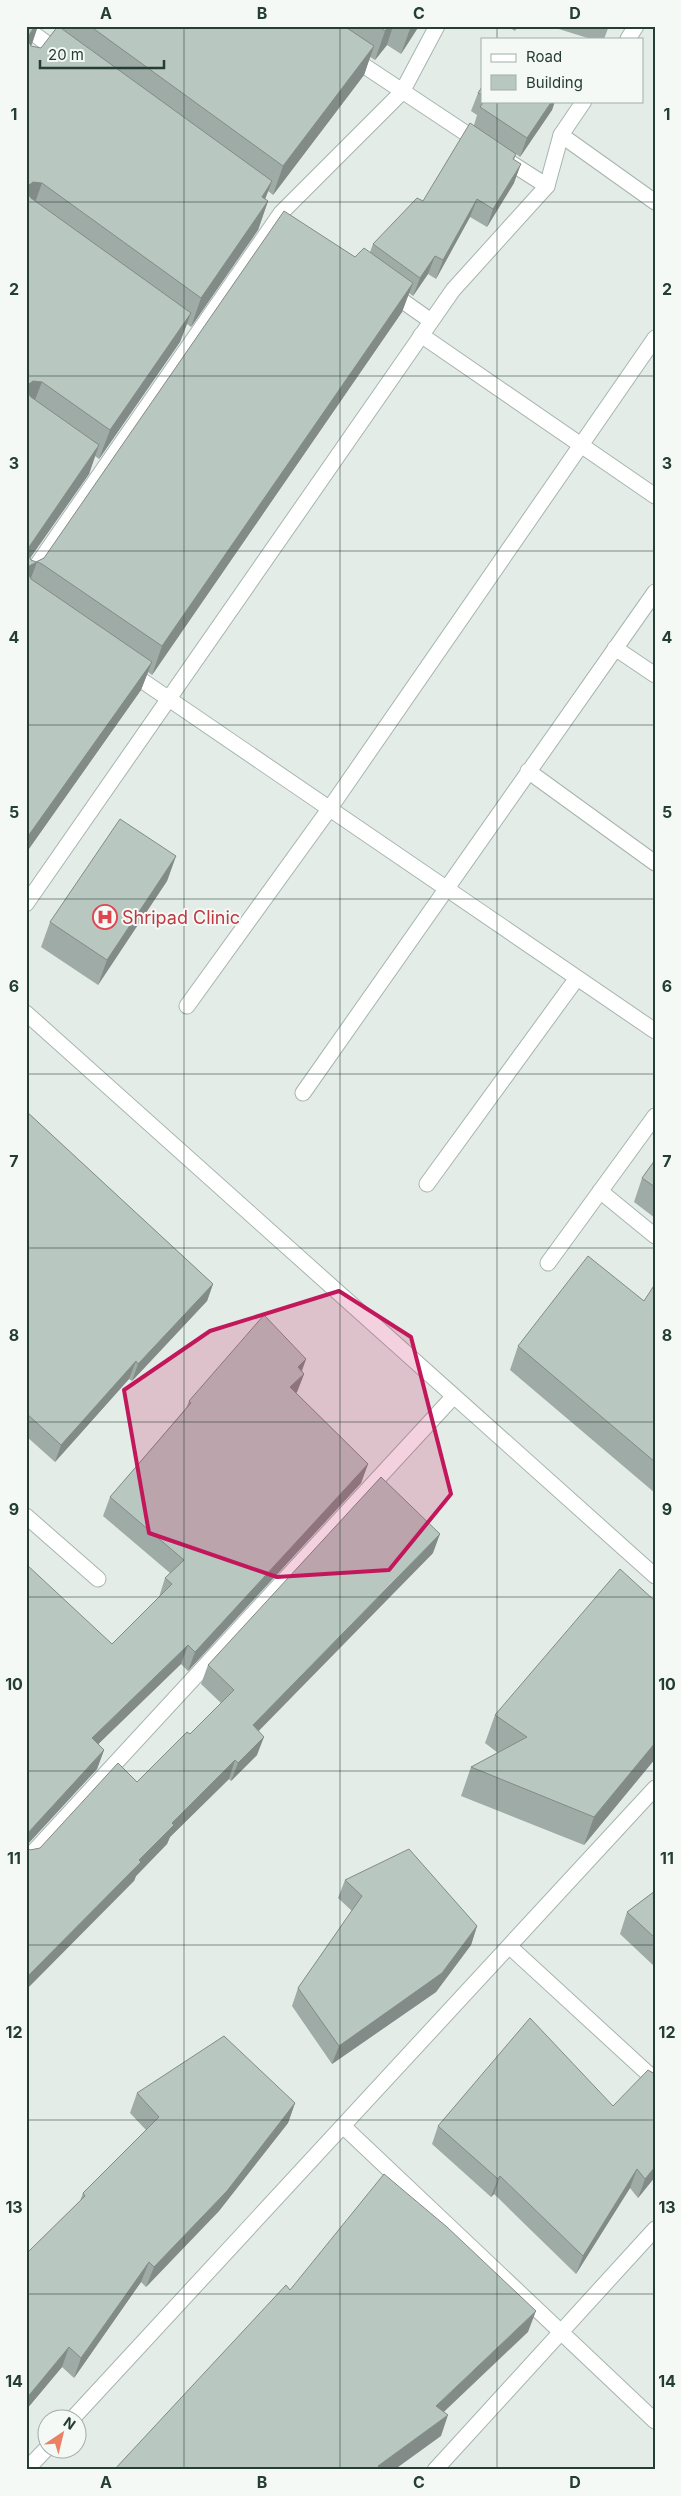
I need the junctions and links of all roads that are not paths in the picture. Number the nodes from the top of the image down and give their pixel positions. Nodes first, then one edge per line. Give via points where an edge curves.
1 (437, 26) edge
2 (636, 26) edge
3 (26, 28) edge
4 (50, 36) junction
5 (629, 38) edge
6 (338, 48) edge
7 (36, 55) edge
8 (76, 64) edge
9 (402, 92) junction
10 (583, 102) edge
11 (561, 134) junction
12 (547, 186) junction
13 (655, 202) edge
14 (277, 210) junction
15 (296, 224) edge
16 (376, 281) edge
17 (431, 321) junction
18 (177, 328) edge
19 (421, 335) junction
20 (655, 338) edge
21 (193, 340) junction
22 (581, 446) junction
23 (87, 461) edge
24 (102, 472) junction
25 (655, 496) edge
26 (26, 581) edge
27 (655, 592) edge
28 (615, 648) junction
29 (113, 660) edge
30 (655, 675) edge
31 (168, 699) junction
32 (528, 771) junction
33 (330, 808) junction
34 (655, 863) edge
35 (446, 888) junction
36 (26, 904) edge
37 (577, 978) junction
38 (187, 1006) dead end
39 (26, 1013) edge
40 (655, 1031) edge
41 (303, 1093) dead end
42 (655, 1116) edge
43 (427, 1184) dead end
44 (600, 1191) junction
45 (655, 1236) edge
46 (548, 1262) dead end
47 (454, 1396) junction
48 (26, 1516) edge
49 (655, 1576) edge
50 (98, 1579) dead end
51 (655, 1788) edge
52 (26, 1860) edge
53 (509, 1946) junction
54 (655, 2080) edge
55 (343, 2126) junction
56 (655, 2229) edge
57 (561, 2332) junction
58 (82, 2408) edge
59 (655, 2421) edge
60 (38, 2457) edge
61 (26, 2470) edge
62 (435, 2470) edge

1 - 9 street
2 - 5 street
3 - 4 street
4 - 7 street
4 - 8 street
6 - 9 street
9 - 12 street
9 - 14 street
10 - 11 street
11 - 12 street
11 - 13 street
12 - 17 street via 453,290
14 - 15 street
14 - 21 street
16 - 17 street
17 - 19 street
18 - 21 street
19 - 22 street
19 - 31 street
20 - 22 street
21 - 24 street
22 - 25 street
22 - 33 street
23 - 24 street
24 - 26 street
27 - 28 street
28 - 30 street
28 - 32 street
29 - 31 street
31 - 33 street
31 - 36 street
32 - 34 street
32 - 35 street
33 - 35 street
33 - 38 street
35 - 37 street
35 - 41 street
37 - 40 street
37 - 43 street
39 - 47 street
42 - 44 street
44 - 45 street
44 - 46 street
47 - 49 street
47 - 52 street
48 - 50 street
51 - 53 street
53 - 54 street
53 - 55 street
55 - 57 street
55 - 58 street
56 - 57 street
57 - 59 street
57 - 62 street
60 - 61 street

